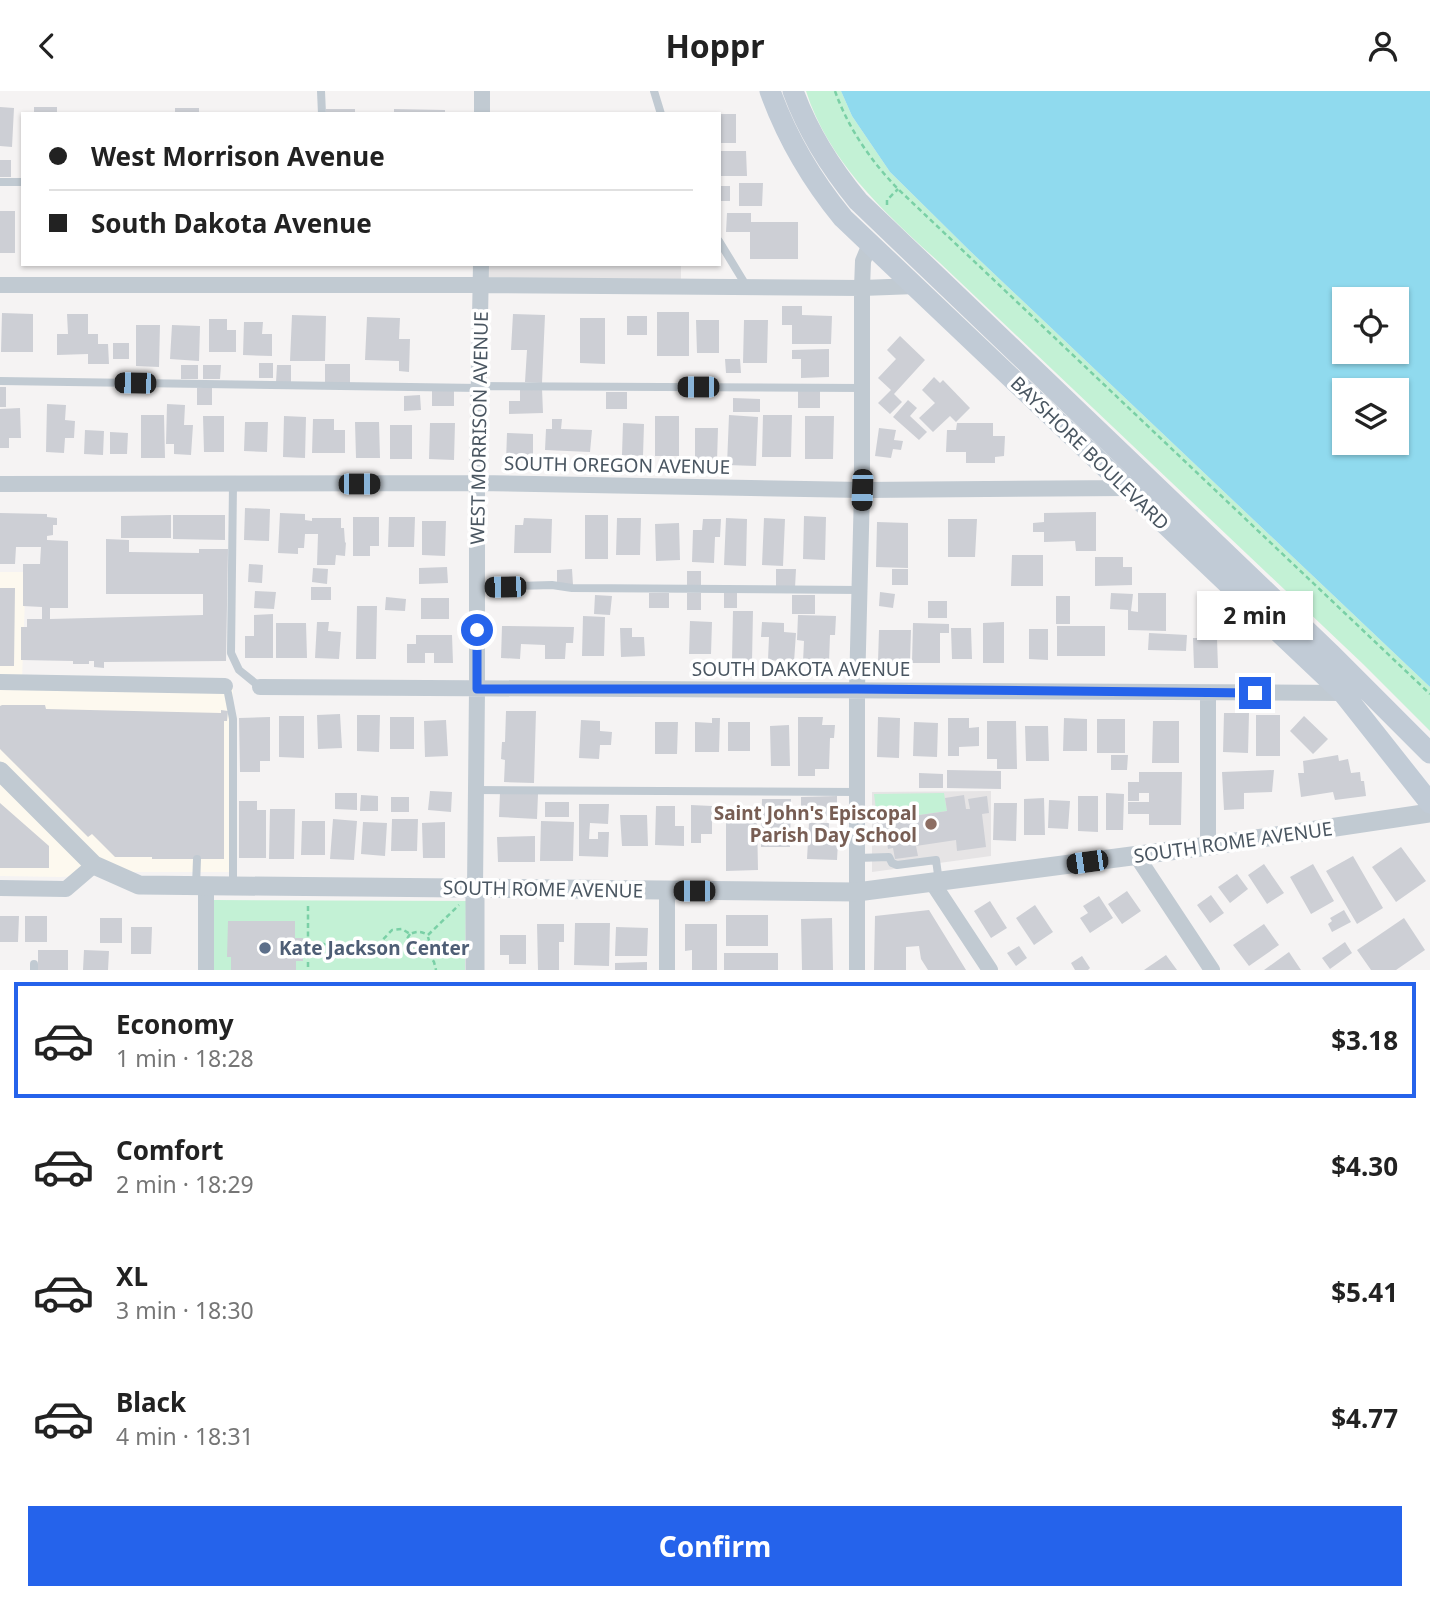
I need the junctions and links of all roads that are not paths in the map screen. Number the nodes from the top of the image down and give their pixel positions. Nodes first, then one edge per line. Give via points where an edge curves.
1 (321, 91) edge
2 (482, 91) edge
3 (654, 91) edge
4 (770, 91) edge
5 (793, 91) edge
6 (322, 112) edge
7 (482, 112) edge
8 (660, 112) edge
9 (0, 182) edge
10 (21, 182) edge
11 (721, 244) edge
12 (870, 244) junction
13 (481, 266) edge
14 (0, 285) edge
15 (481, 285) junction
16 (916, 286) junction
17 (747, 287) junction
18 (862, 288) junction
19 (0, 381) edge
20 (479, 387) junction
21 (862, 389) junction
22 (1143, 473) junction
23 (0, 484) edge
24 (233, 484) junction
25 (477, 484) junction
26 (1127, 488) junction
27 (862, 490) junction
28 (477, 587) junction
29 (859, 590) junction
30 (0, 683) edge
31 (225, 686) joint
32 (260, 687) joint
33 (477, 689) junction
34 (857, 689) junction
35 (1208, 693) junction
36 (1343, 693) junction
37 (1430, 753) edge
38 (0, 771) edge
39 (476, 790) junction
40 (857, 792) junction
41 (1430, 803) edge
42 (1430, 813) edge
43 (1208, 846) junction
44 (1136, 855) junction
45 (857, 858) junction
46 (197, 859) dead end
47 (94, 865) junction
48 (936, 882) junction
49 (201, 886) junction
50 (233, 887) junction
51 (0, 888) edge
52 (475, 888) junction
53 (667, 891) junction
54 (857, 892) junction
55 (206, 970) edge
56 (475, 970) edge
57 (667, 970) edge
58 (857, 970) edge
59 (990, 970) edge
60 (1212, 970) edge

1 - 6 lane
2 - 7 street
3 - 8 lane
4 - 12 main road, BAYSHORE BOULEVARD via 807,170 843,218
5 - 22 main road, BAYSHORE BOULEVARD via 817,143 858,201
9 - 10 lane
11 - 17 lane
12 - 16 main road, BAYSHORE BOULEVARD
12 - 18 street via 863,261
13 - 15 street, WEST MORRISON AVENUE
14 - 15 street
15 - 17 street
15 - 20 street, WEST MORRISON AVENUE
16 - 18 street
16 - 26 main road, BAYSHORE BOULEVARD
17 - 18 street
18 - 21 street
19 - 20 lane
20 - 21 lane
20 - 25 street, WEST MORRISON AVENUE
21 - 27 street
22 - 26 street
22 - 37 main road, BAYSHORE BOULEVARD
23 - 24 street, SOUTH OREGON AVENUE
24 - 25 street, SOUTH OREGON AVENUE
24 - 32 lane via 231,653 239,670
25 - 27 street, SOUTH OREGON AVENUE
25 - 28 street, WEST MORRISON AVENUE
26 - 27 street, SOUTH OREGON AVENUE
26 - 36 main road, BAYSHORE BOULEVARD
27 - 29 street
28 - 29 lane
28 - 33 street, WEST MORRISON AVENUE
29 - 34 street
30 - 31 street
31 - 50 lane via 233,719
32 - 33 street, SOUTH DAKOTA AVENUE
33 - 34 street, SOUTH DAKOTA AVENUE
33 - 39 street, WEST MORRISON AVENUE
34 - 35 street, SOUTH DAKOTA AVENUE
34 - 40 street
35 - 36 street, SOUTH DAKOTA AVENUE
35 - 43 street
36 - 41 main road, BAYSHORE BOULEVARD
38 - 47 street
39 - 40 lane
39 - 52 street, WEST MORRISON AVENUE
40 - 45 street
42 - 43 street, SOUTH ROME AVENUE
43 - 44 street, SOUTH ROME AVENUE
44 - 48 street, SOUTH ROME AVENUE
44 - 60 street
45 - 48 lane via 889,857 897,865 936,860
45 - 54 street
46 - 49 lane
47 - 49 street, SOUTH ROME AVENUE via 139,885
47 - 51 street via 66,889
48 - 54 street, SOUTH ROME AVENUE
48 - 59 street
49 - 50 street, SOUTH ROME AVENUE
49 - 55 street
50 - 52 street, SOUTH ROME AVENUE
52 - 53 street, SOUTH ROME AVENUE
52 - 56 street, WEST MORRISON AVENUE
53 - 54 street, SOUTH ROME AVENUE
53 - 57 street
54 - 58 street

